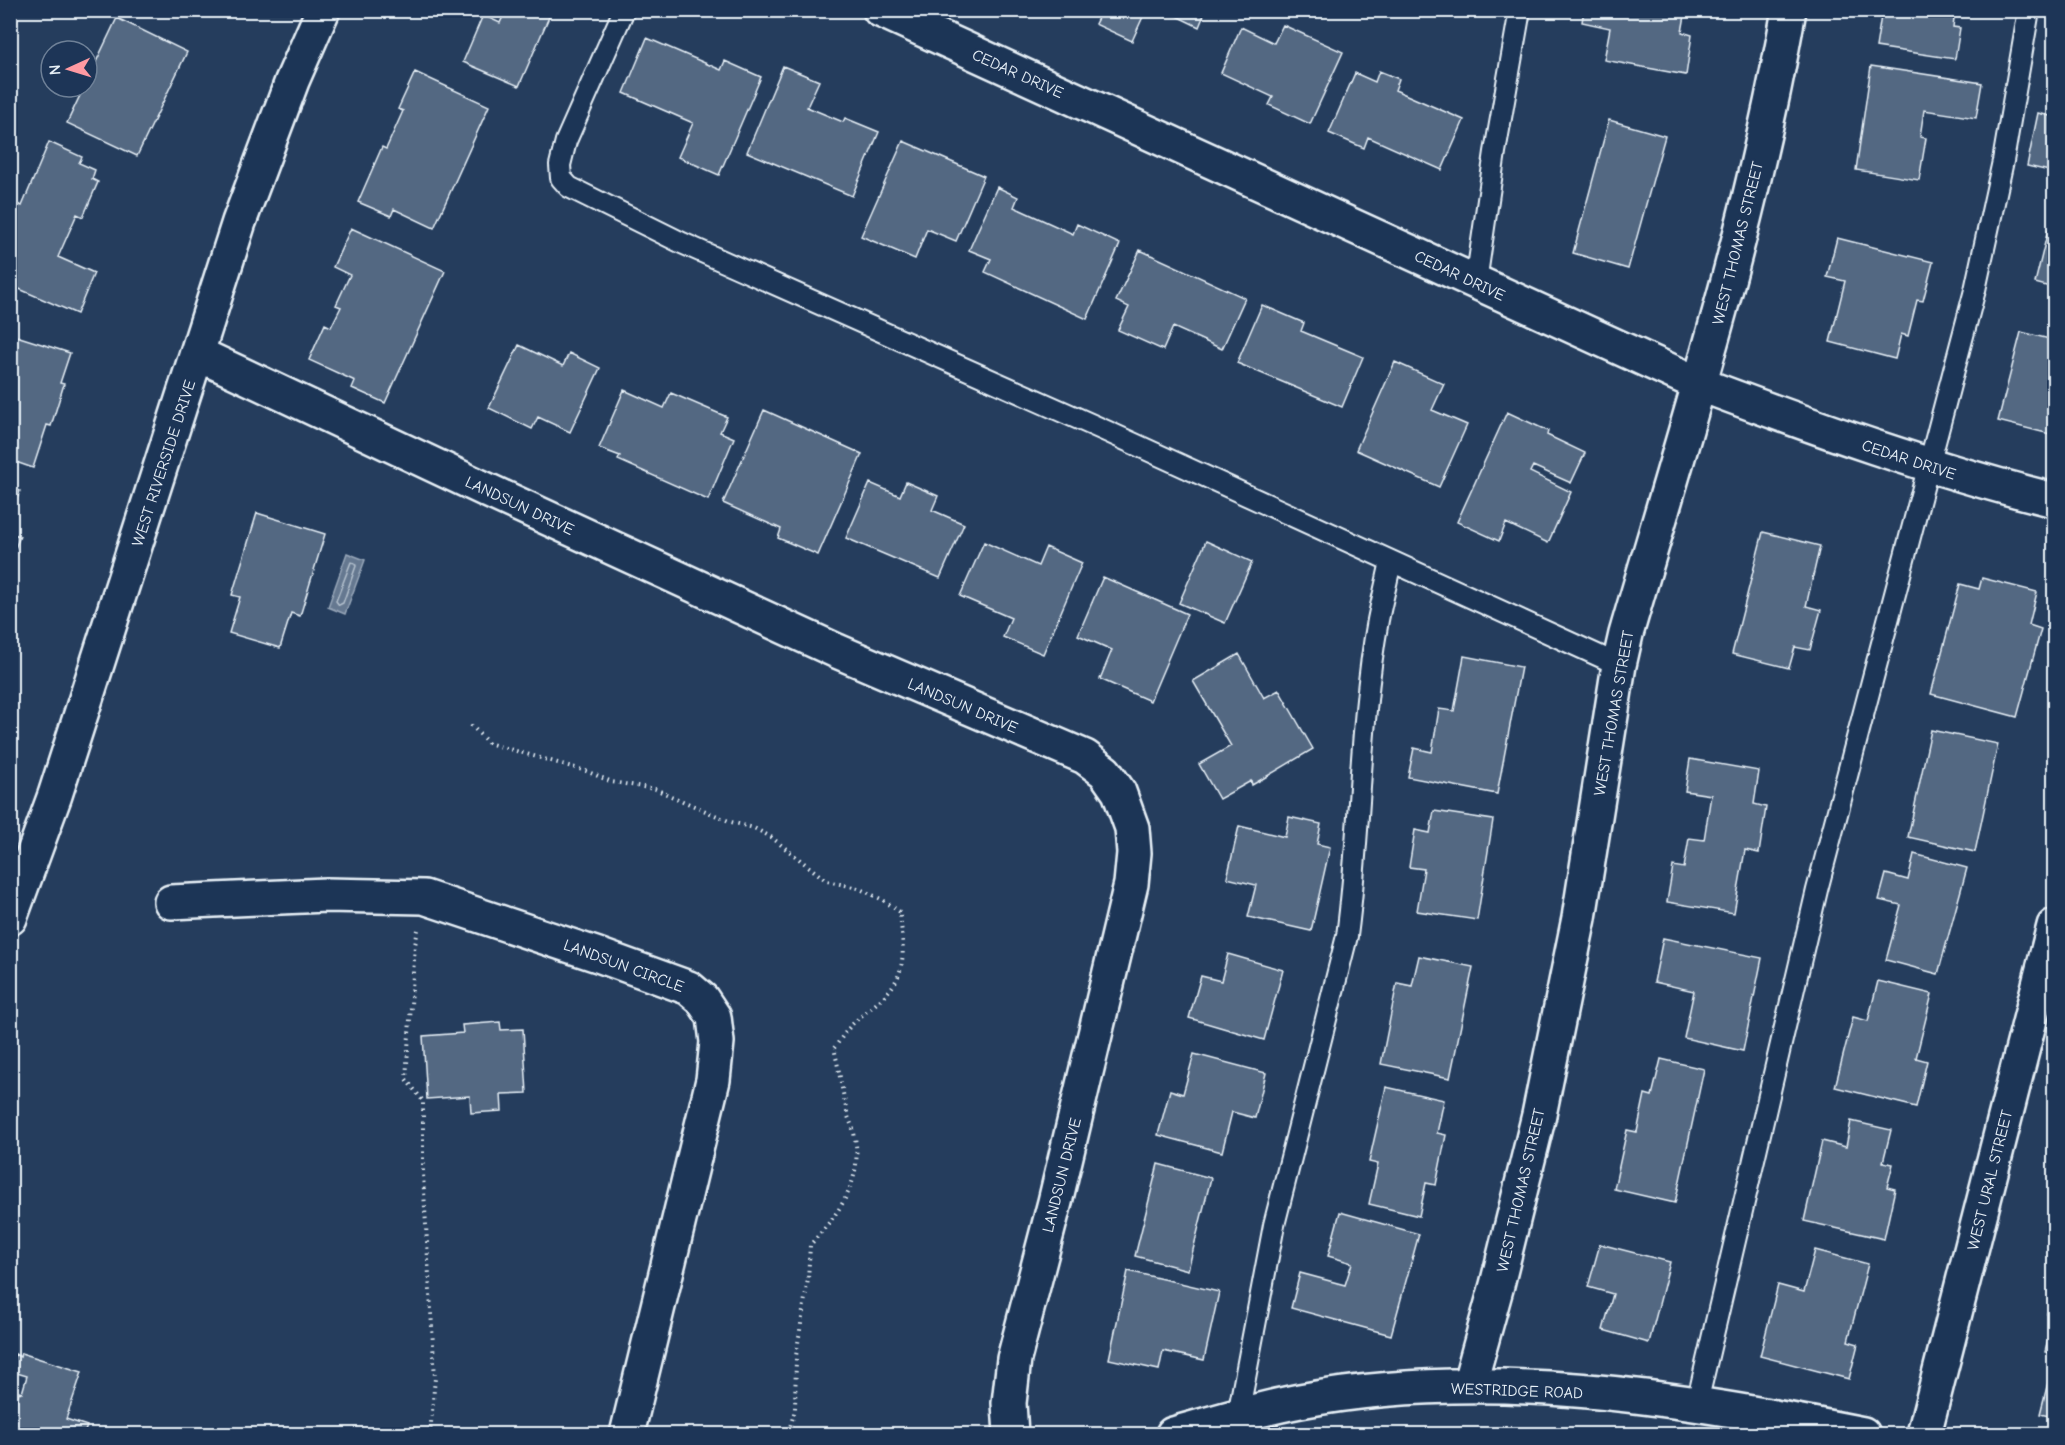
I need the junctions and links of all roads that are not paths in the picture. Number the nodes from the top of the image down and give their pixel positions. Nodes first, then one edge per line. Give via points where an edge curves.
1 (323, 10) edge
2 (624, 10) edge
3 (880, 10) edge
4 (1520, 10) edge
5 (1789, 10) edge
6 (2030, 10) edge
7 (1476, 282) junction
8 (198, 354) junction
9 (1699, 384) junction
10 (1929, 466) junction
11 (2055, 500) edge
12 (1391, 561) junction
13 (1619, 665) junction
14 (171, 902) dead end
15 (10, 918) edge
16 (2055, 926) edge
17 (1469, 1386) junction
18 (1697, 1403) junction
19 (1238, 1415) junction
20 (627, 1434) edge
21 (1011, 1434) edge
22 (1173, 1434) edge
23 (1863, 1434) edge
24 (1924, 1434) edge

1 - 8 street, WEST RIVERSIDE DRIVE via 239,222
2 - 12 lane via 566,141 560,165 561,178 569,187 682,243
3 - 7 street, CEDAR DRIVE
4 - 7 lane
5 - 9 street, WEST THOMAS STREET via 1753,187
6 - 10 lane via 1975,290
7 - 9 street, CEDAR DRIVE
8 - 15 street, WEST RIVERSIDE DRIVE via 59,784
8 - 21 street, LANDSUN DRIVE via 826,646 1085,758 1105,772 1119,792 1132,828 1131,884 1014,1359 1009,1403
9 - 10 street, CEDAR DRIVE
9 - 13 street, WEST THOMAS STREET
10 - 11 street, CEDAR DRIVE
10 - 18 lane via 1818,891
12 - 13 lane
12 - 19 lane via 1372,670 1347,936 1274,1225
13 - 17 street, WEST THOMAS STREET via 1579,918 1539,1115
14 - 20 street, LANDSUN CIRCLE via 326,895 424,897 689,988 702,999 714,1017 717,1042 713,1080
16 - 24 street, WEST URAL STREET
17 - 18 street, WESTRIDGE ROAD
17 - 19 street, WESTRIDGE ROAD via 1379,1390
18 - 23 street, WESTRIDGE ROAD
19 - 22 street, WESTRIDGE ROAD

